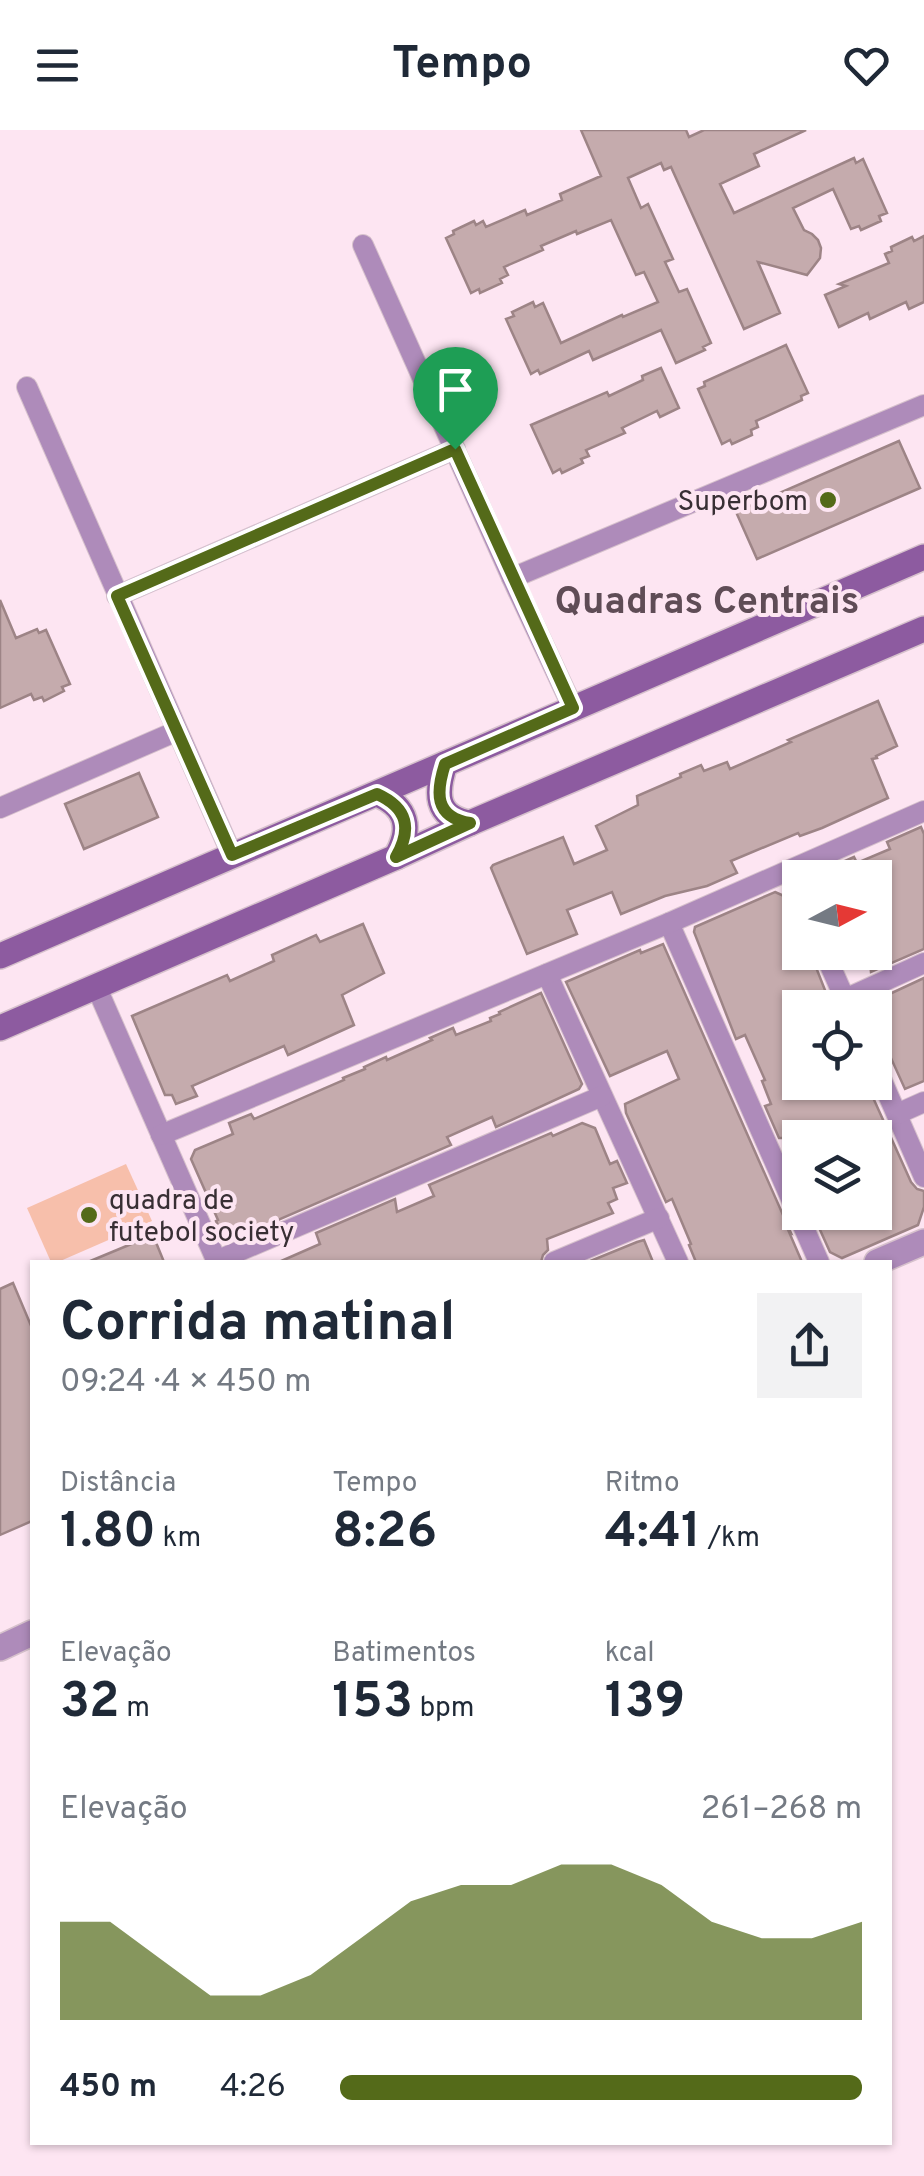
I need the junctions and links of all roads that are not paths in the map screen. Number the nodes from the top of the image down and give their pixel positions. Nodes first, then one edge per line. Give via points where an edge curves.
1 (363, 245) dead end
2 (27, 387) dead end
3 (924, 405) edge
4 (455, 449) junction
5 (924, 557) edge
6 (512, 578) junction
7 (117, 596) junction
8 (924, 629) edge
9 (573, 708) junction
10 (177, 731) junction
11 (445, 764) junction
12 (377, 794) junction
13 (0, 808) edge
14 (924, 811) edge
15 (470, 823) junction
16 (232, 855) junction
17 (396, 857) junction
18 (815, 860) edge
19 (782, 875) edge
20 (669, 923) junction
21 (0, 956) edge
22 (924, 963) edge
23 (547, 974) junction
24 (96, 986) junction
25 (871, 990) edge
26 (0, 1028) edge
27 (602, 1096) junction
28 (891, 1100) edge
29 (924, 1102) edge
30 (897, 1114) junction
31 (161, 1135) junction
32 (924, 1177) edge
33 (658, 1218) junction
34 (924, 1242) edge
35 (215, 1260) edge
36 (221, 1260) edge
37 (559, 1260) edge
38 (677, 1260) edge
39 (817, 1260) edge
40 (882, 1260) edge
41 (30, 1635) edge
42 (0, 1648) edge

1 - 4 street
2 - 7 street
3 - 6 street
4 - 6 street
4 - 7 street
5 - 9 main road
6 - 9 street
7 - 10 street
8 - 15 main road
9 - 11 main road
10 - 13 street
10 - 16 street
11 - 12 main road
11 - 15 main road via 441,804 454,819
12 - 16 main road
12 - 17 main road via 405,820 407,834
14 - 18 street
15 - 17 main road
16 - 21 main road
17 - 24 main road
19 - 20 street
20 - 23 street
20 - 39 street
22 - 25 street
23 - 27 street
23 - 31 street
24 - 26 main road
24 - 31 street
27 - 33 street
27 - 36 street
28 - 30 street
29 - 30 street
30 - 32 street
31 - 35 street
33 - 37 street
33 - 38 street
34 - 40 street
41 - 42 street

